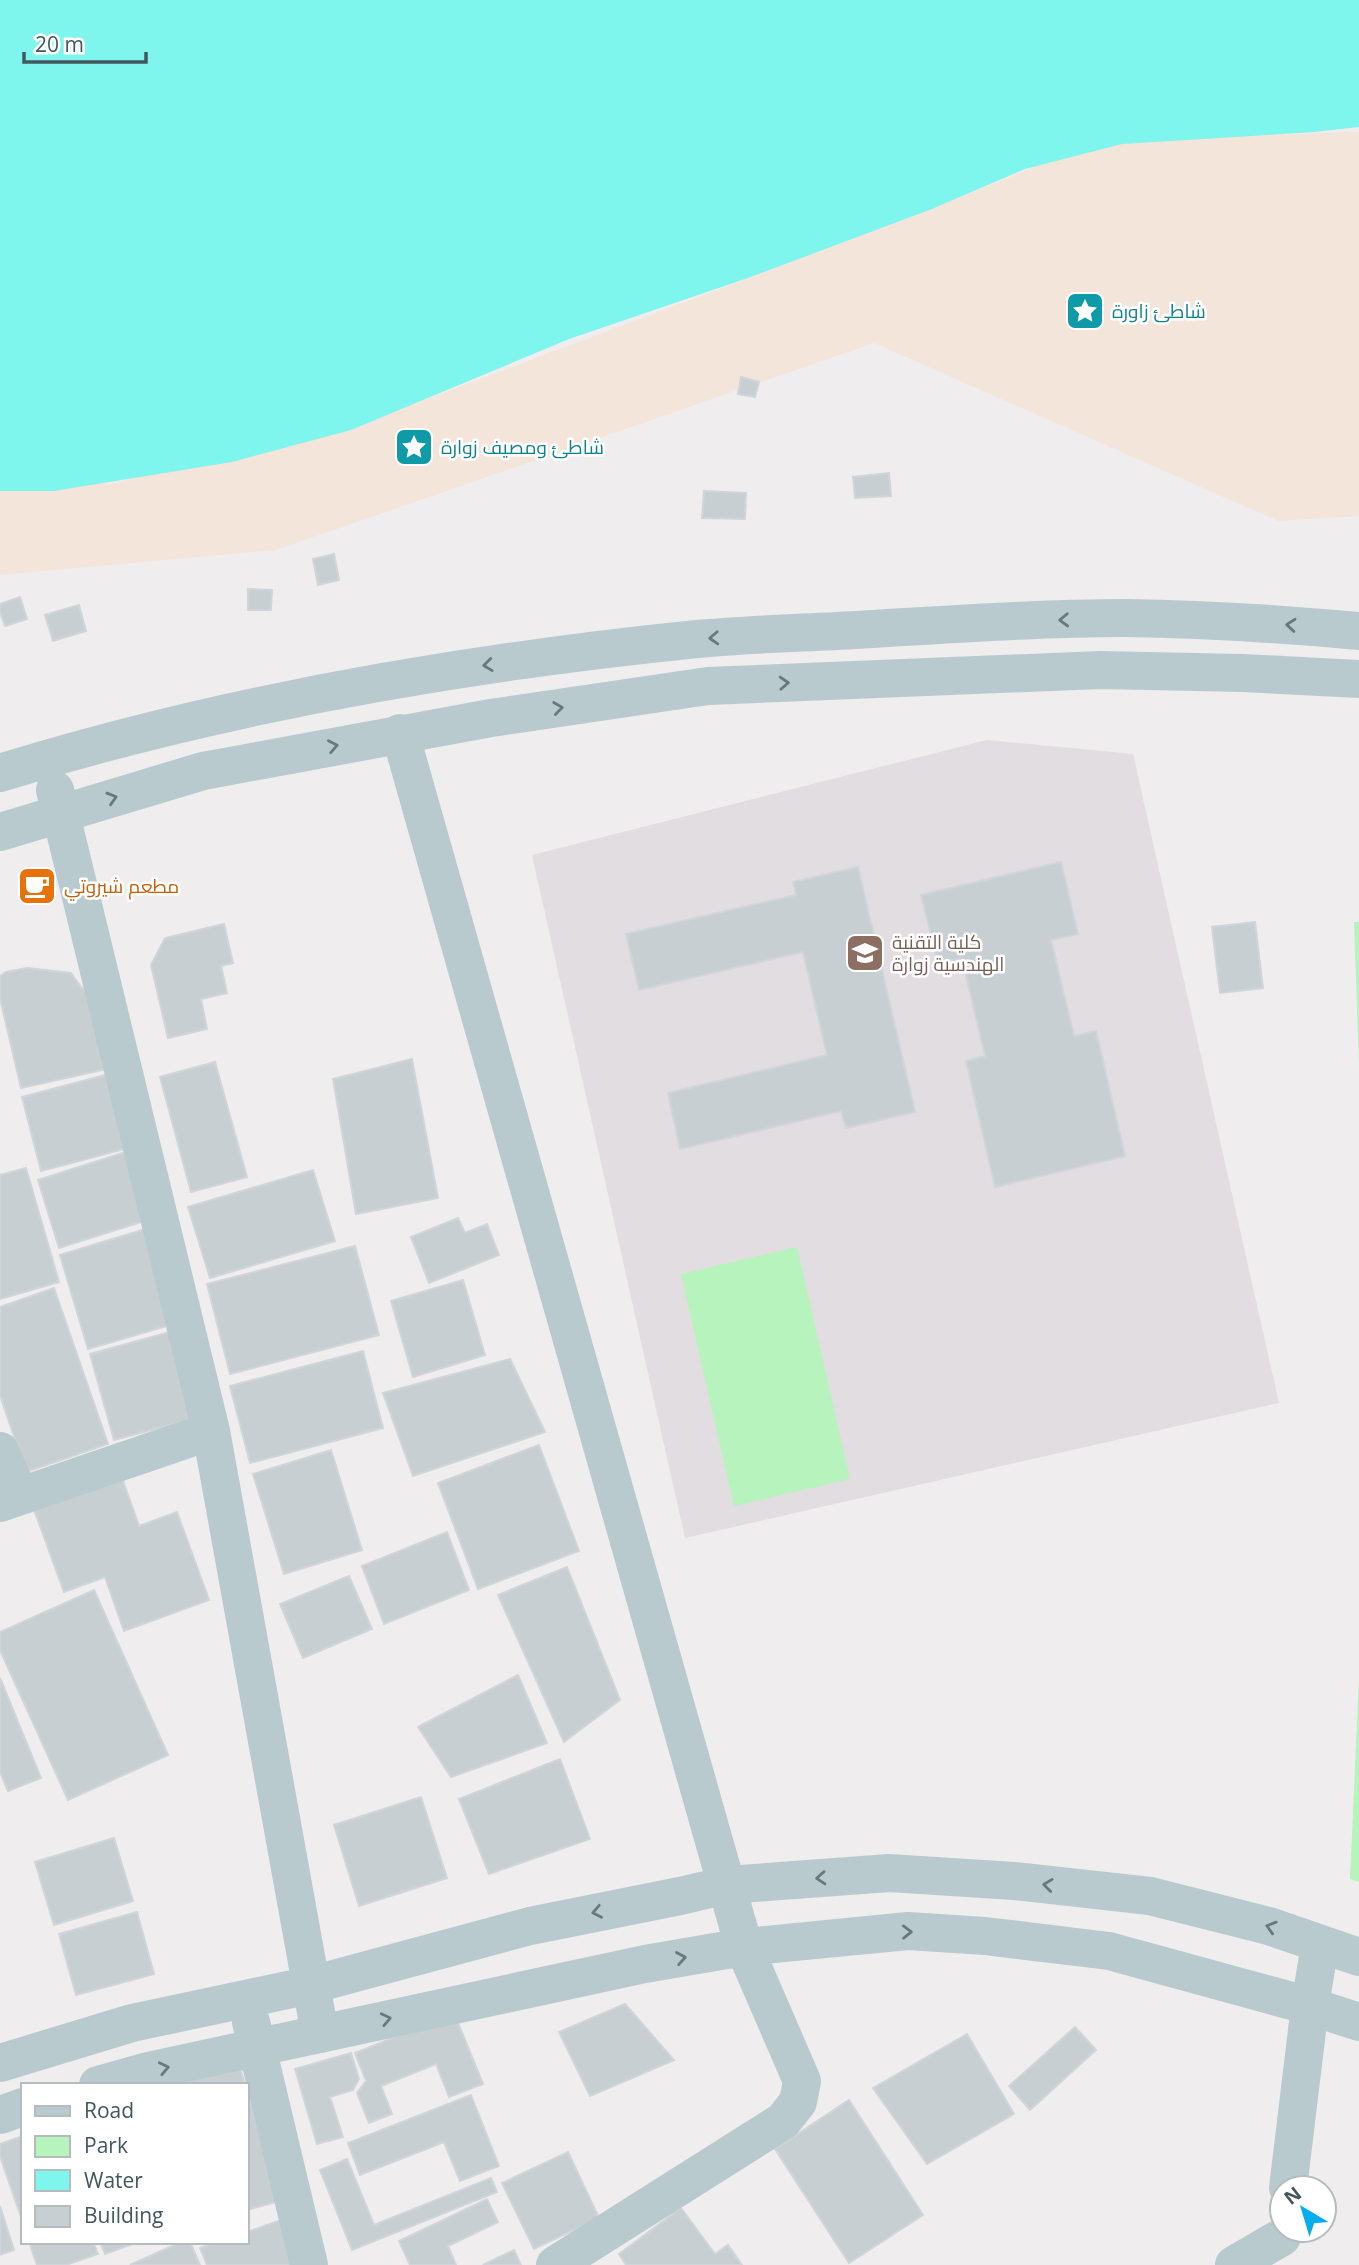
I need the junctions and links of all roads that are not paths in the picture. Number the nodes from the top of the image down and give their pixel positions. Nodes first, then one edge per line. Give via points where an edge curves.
1 (1246, 621) junction
2 (1359, 631) edge
3 (1243, 673) junction
4 (1359, 679) edge
5 (400, 733) junction
6 (48, 758) junction
7 (0, 774) edge
8 (60, 813) junction
9 (0, 832) edge
10 (211, 1431) junction
11 (0, 1451) edge
12 (9, 1499) edge
13 (727, 1885) junction
14 (1320, 1944) junction
15 (744, 1947) junction
16 (1359, 1957) edge
17 (311, 1985) junction
18 (246, 1999) junction
19 (1310, 2006) junction
20 (1359, 2022) edge
21 (320, 2034) junction
22 (258, 2048) junction
23 (0, 2063) edge
24 (105, 2083) edge
25 (21, 2108) edge
26 (0, 2115) edge
27 (1290, 2174) edge
28 (1285, 2244) edge
29 (310, 2265) edge
30 (555, 2265) edge
31 (1234, 2265) edge

2 -> 1 street
1 - 3 street
1 -> 6 street via 1017,621 699,639 348,688 242,708
3 - 4 street
5 -> 3 street via 708,686 1100,670
8 -> 5 street via 203,771
5 - 13 street
6 - 7 street
6 - 8 street
8 - 9 street
8 - 10 street
10 - 12 street
10 - 17 street
11 - 12 street
14 -> 13 street via 1150,1896 1014,1881 889,1873
13 - 15 street
13 -> 17 street via 530,1926
14 - 16 street
14 - 19 street
15 -> 19 street via 908,1931 1023,1940 1109,1951
21 -> 15 street
15 - 30 street via 802,2081 798,2102 783,2121
17 - 18 street
17 - 21 street
18 - 22 street
18 - 23 street via 132,2022
19 - 20 street
19 - 27 street
21 - 22 street
24 -> 22 street
22 - 29 street
25 - 26 street
28 - 31 street

